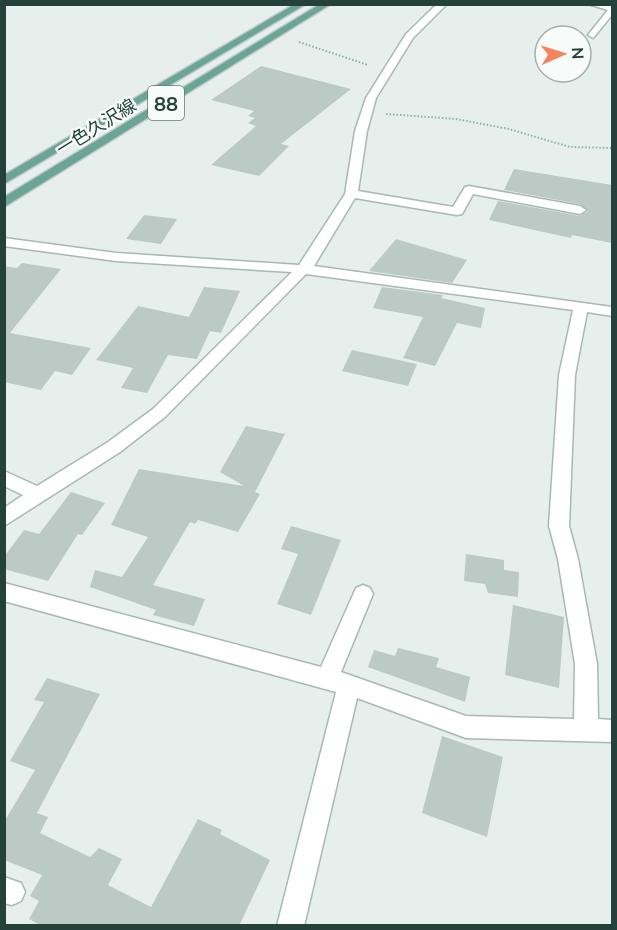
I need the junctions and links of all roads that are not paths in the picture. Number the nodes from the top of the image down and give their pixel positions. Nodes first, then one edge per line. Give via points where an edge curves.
1 (302, 4) edge
2 (327, 4) edge
3 (443, 4) edge
4 (592, 4) edge
5 (612, 9) edge
6 (593, 35) dead end
7 (4, 180) edge
8 (351, 194) junction
9 (4, 203) edge
10 (580, 210) dead end
11 (4, 242) edge
12 (303, 269) junction
13 (581, 307) junction
14 (612, 311) edge
15 (4, 478) edge
16 (38, 494) junction
17 (4, 519) edge
18 (4, 592) edge
19 (363, 594) dead end
20 (338, 682) junction
21 (586, 730) junction
22 (612, 731) edge
23 (290, 926) edge

1 - 7 main road, 一色久沢線 / 88
2 - 9 main road, 一色久沢線 / 88
3 - 8 street via 409,36 365,112
4 - 5 street
5 - 6 street
8 - 10 street via 457,211 469,190
8 - 12 street
11 - 12 street via 125,258
12 - 13 street
12 - 16 street via 159,413 114,447
13 - 14 street
13 - 21 street via 567,375 559,526 586,664
15 - 16 street
16 - 17 street
18 - 20 street
19 - 20 street
20 - 21 street via 466,727
20 - 23 street
21 - 22 street

